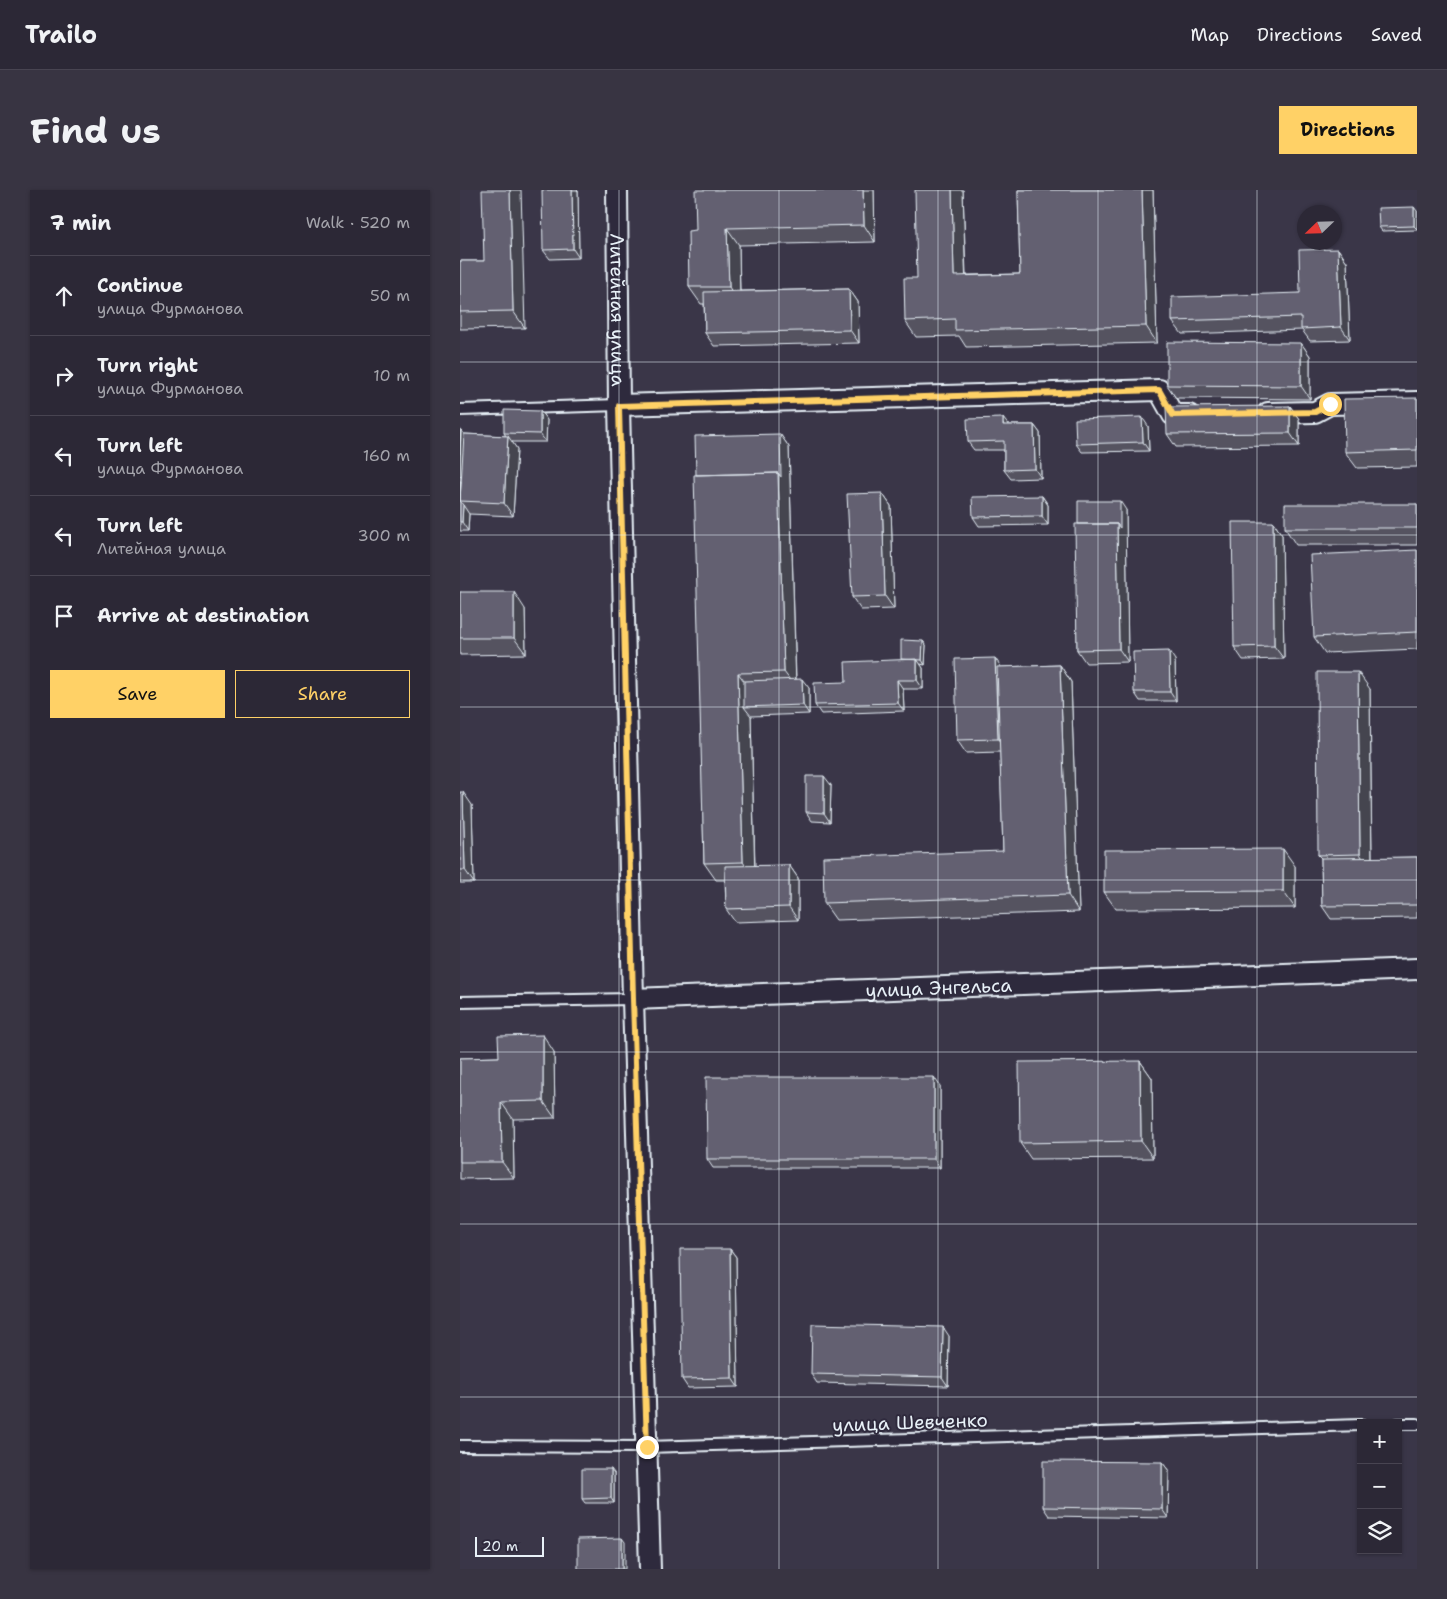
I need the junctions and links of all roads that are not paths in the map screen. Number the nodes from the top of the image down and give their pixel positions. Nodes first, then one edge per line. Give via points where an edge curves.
1 (617, 190) edge
2 (1417, 402) edge
3 (619, 406) junction
4 (460, 410) edge
5 (1211, 414) edge
6 (1249, 414) edge
7 (1417, 969) edge
8 (633, 999) junction
9 (460, 1002) edge
10 (1402, 1424) edge
11 (1417, 1424) edge
12 (1357, 1425) edge
13 (460, 1446) edge
14 (647, 1447) junction
15 (650, 1569) edge

1 - 3 street, Литейная улица
2 - 6 street via 1330,404 1315,412
3 - 4 lane
3 - 5 street via 1159,390 1173,415
3 - 8 street, Литейная улица
7 - 8 street, улица Энгельса
8 - 9 lane, улица Энгельса
8 - 14 street, Литейная улица
10 - 11 lane
12 - 14 lane, улица Шевченко
13 - 14 lane, улица Шевченко
14 - 15 street, Литейная улица

